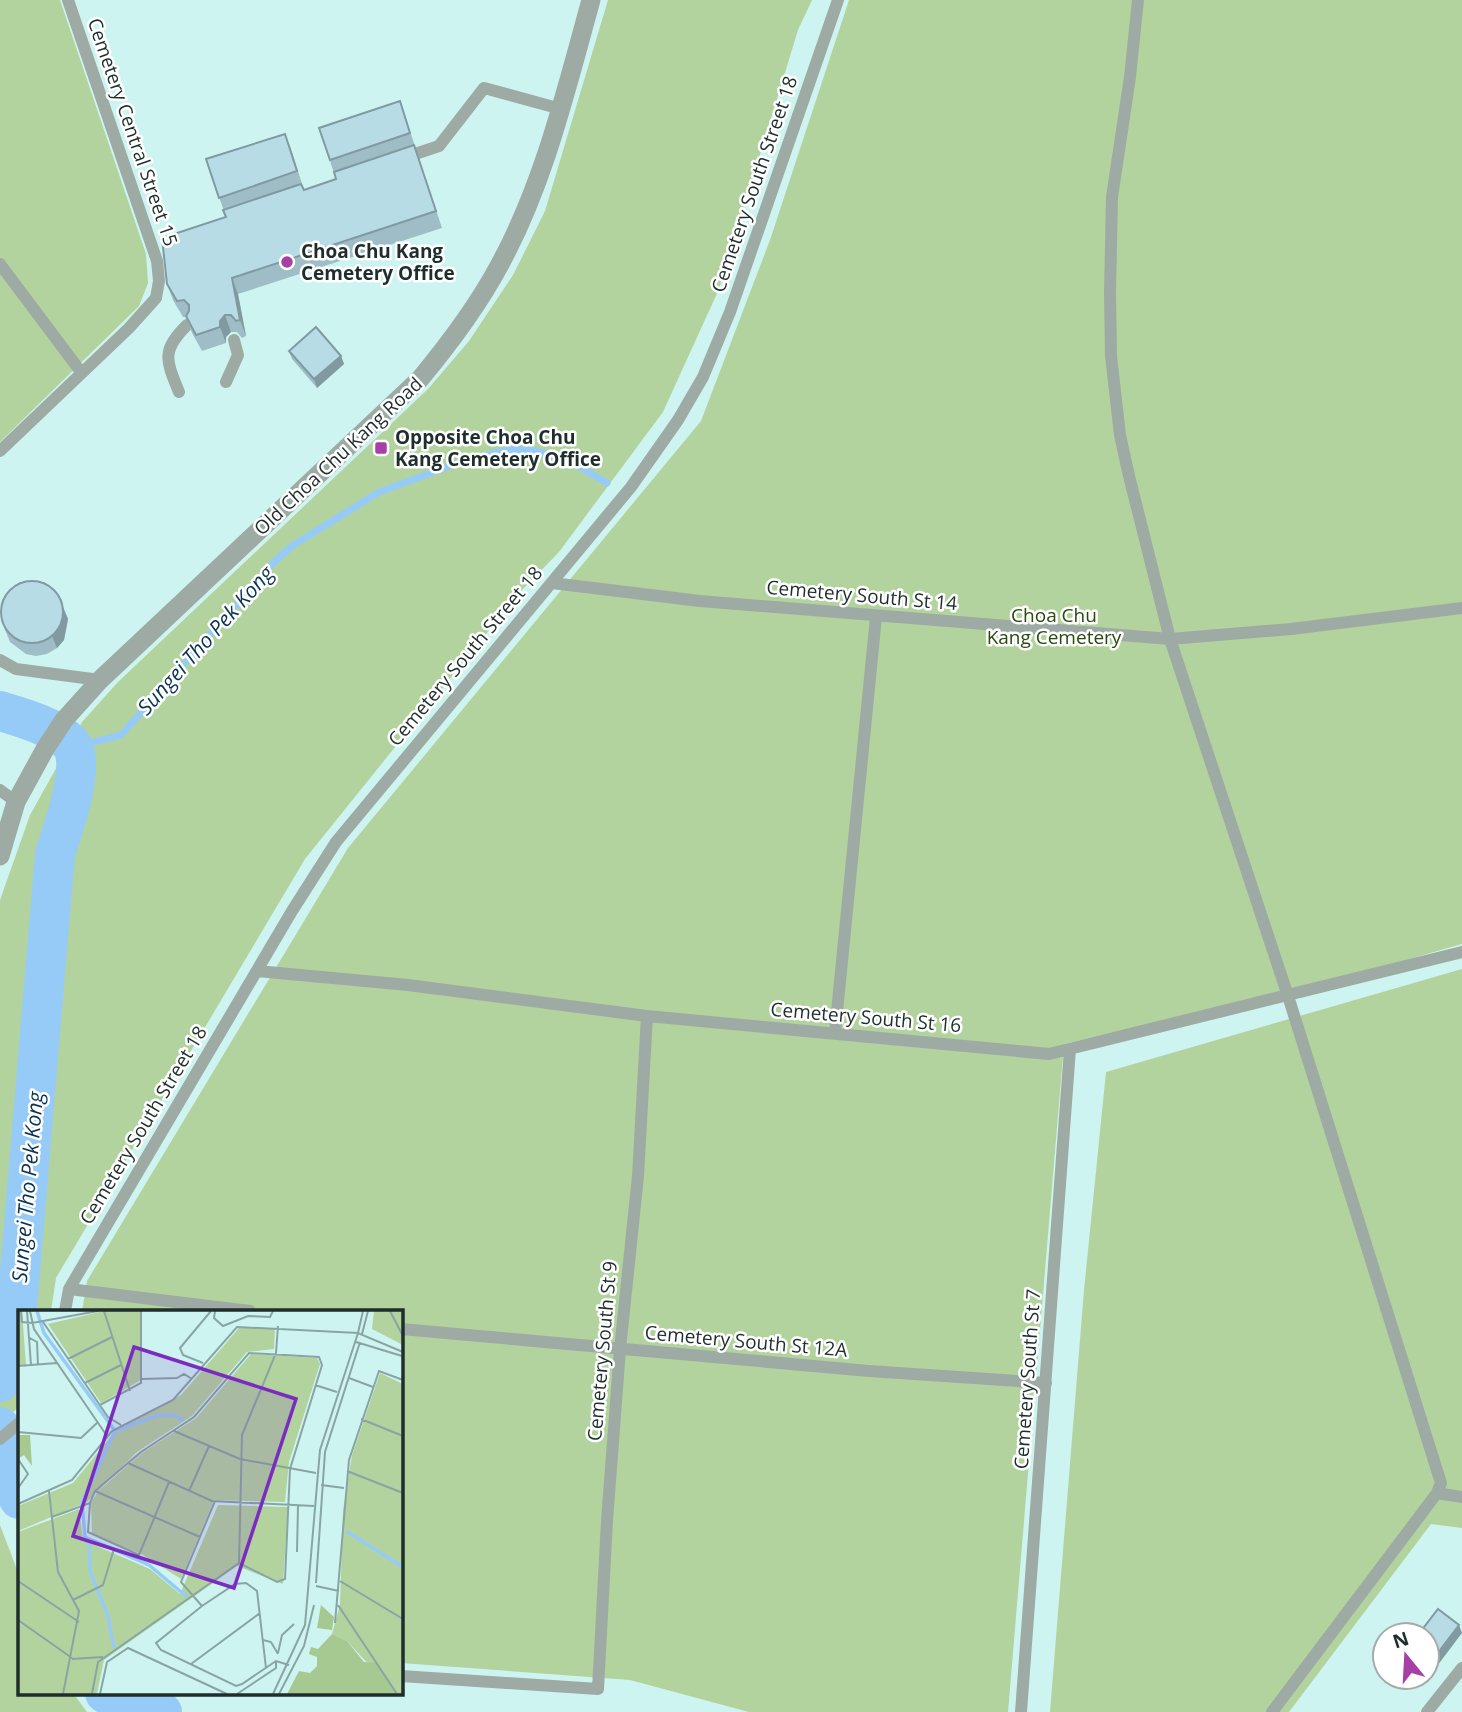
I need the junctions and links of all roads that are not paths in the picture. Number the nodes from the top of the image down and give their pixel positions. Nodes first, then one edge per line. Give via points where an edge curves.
1 (68, 0) edge
2 (591, 0) edge
3 (838, 0) edge
4 (1138, 0) edge
5 (561, 108) junction
6 (386, 163) edge
7 (164, 239) edge
8 (151, 244) junction
9 (0, 264) edge
10 (187, 325) edge
11 (234, 340) edge
12 (81, 372) junction
13 (226, 382) dead end
14 (180, 391) dead end
15 (0, 451) edge
16 (552, 583) junction
17 (1462, 608) edge
18 (876, 617) junction
19 (1170, 639) junction
20 (0, 660) edge
21 (100, 680) junction
22 (0, 790) edge
23 (16, 802) junction
24 (0, 856) edge
25 (1462, 952) edge
26 (257, 971) junction
27 (1289, 996) junction
28 (647, 1016) junction
29 (835, 1032) junction
30 (1070, 1049) junction
31 (69, 1289) junction
32 (65, 1310) edge
33 (242, 1310) edge
34 (402, 1329) edge
35 (620, 1349) junction
36 (1046, 1383) junction
37 (1437, 1493) junction
38 (1462, 1497) edge
39 (1462, 1668) edge
40 (402, 1676) edge
41 (1021, 1712) edge
42 (1272, 1712) edge
43 (1427, 1712) edge

1 - 8 lane, Cemetery Central Street 15
2 - 5 street, Old Choa Chu Kang Road
3 - 16 lane, Cemetery South Street 18 via 759,234 703,377 631,486
4 - 19 lane via 1112,197 1111,356 1129,476
5 - 6 lane via 484,88 439,146
5 - 21 street, Old Choa Chu Kang Road via 527,207 499,266 450,343 420,379
7 - 8 lane
8 - 12 lane, Cemetery Central Street 15 via 158,271 156,298
9 - 12 lane
10 - 14 lane via 172,341 168,363
11 - 13 lane via 238,355
12 - 15 lane
16 - 18 lane, Cemetery South St 14
16 - 26 lane, Cemetery South Street 18 via 336,842
17 - 19 lane, Cemetery South St 14
18 - 19 lane, Cemetery South St 14
18 - 29 lane
19 - 27 lane
20 - 21 lane via 16,669
21 - 23 street, Old Choa Chu Kang Road via 64,720
22 - 23 lane
23 - 24 street, Old Choa Chu Kang Road
25 - 27 lane, Cemetery South St 16
26 - 28 lane, Cemetery South St 16
26 - 31 lane, Cemetery South Street 18
27 - 30 lane, Cemetery South St 16
27 - 37 lane via 1441,1483
28 - 29 lane, Cemetery South St 16
28 - 35 lane, Cemetery South St 9 via 638,1176
29 - 30 lane, Cemetery South St 16 via 1049,1054
30 - 36 lane, Cemetery South St 7
31 - 32 lane, Cemetery South Street 18
31 - 33 lane
34 - 35 lane, Cemetery South St 12A
35 - 36 lane, Cemetery South St 12A
35 - 40 lane, Cemetery South St 9 via 598,1689
36 - 41 lane, Cemetery South St 7
37 - 38 lane
37 - 42 lane
39 - 43 lane

